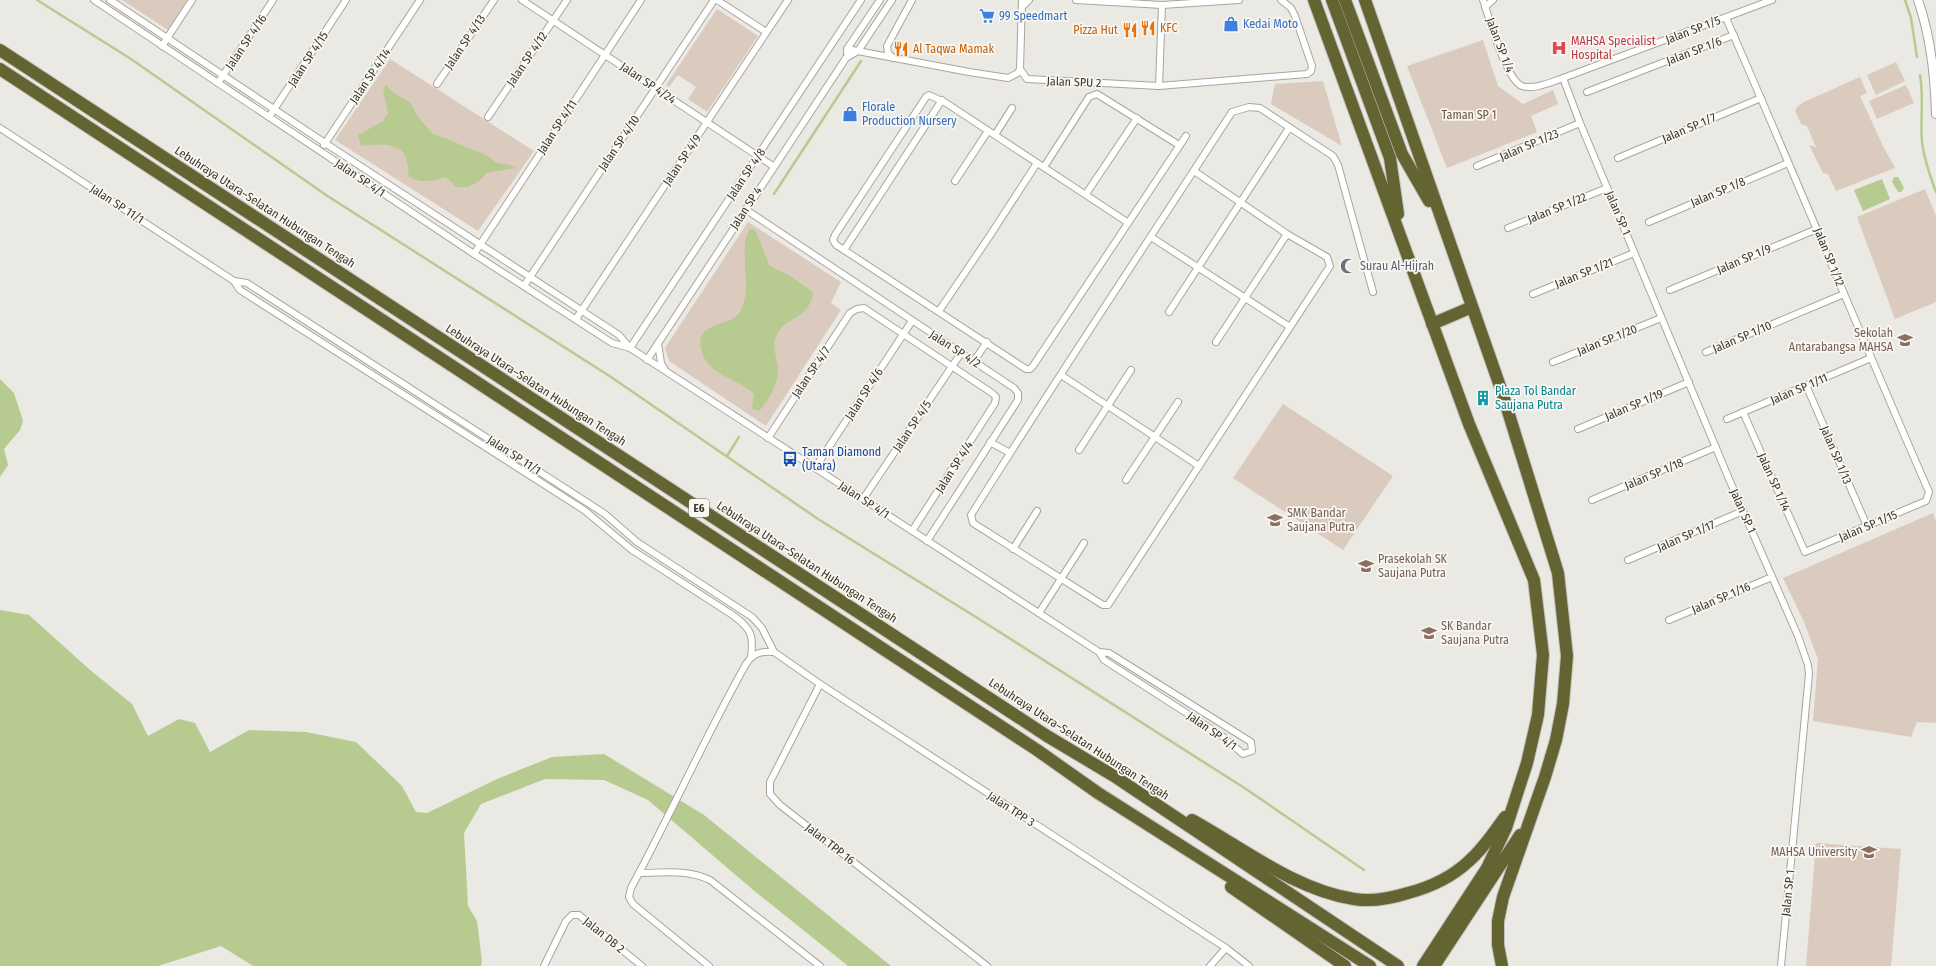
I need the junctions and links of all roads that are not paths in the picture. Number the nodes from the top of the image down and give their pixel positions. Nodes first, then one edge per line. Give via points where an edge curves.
1 (94, 0) edge
2 (109, 0) edge
3 (192, 0) edge
4 (273, 0) edge
5 (346, 0) edge
6 (420, 0) edge
7 (494, 0) edge
8 (522, 0) edge
9 (567, 0) edge
10 (641, 0) edge
11 (714, 0) edge
12 (717, 0) edge
13 (788, 0) edge
14 (861, 0) edge
15 (880, 0) edge
16 (892, 0) edge
17 (912, 0) edge
18 (1022, 0) edge
19 (1029, 0) edge
20 (1076, 0) edge
21 (1239, 0) edge
22 (1281, 0) edge
23 (1304, 0) edge
24 (1314, 0) edge
25 (1332, 0) edge
26 (1345, 0) edge
27 (1365, 0) edge
28 (1368, 0) edge
29 (1483, 0) edge
30 (1493, 0) edge
31 (1772, 0) edge
32 (1918, 0) edge
33 (1162, 6) junction
34 (104, 7) junction
35 (1485, 7) junction
36 (1022, 8) junction
37 (1370, 15) junction
38 (1320, 17) junction
39 (1726, 18) junction
40 (553, 21) junction
41 (766, 32) junction
42 (1734, 35) junction
43 (167, 38) junction
44 (162, 46) junction
45 (848, 49) junction
46 (0, 50) edge
47 (858, 51) junction
48 (605, 55) junction
49 (846, 58) junction
50 (893, 58) junction
51 (0, 69) edge
52 (1020, 69) junction
53 (223, 75) junction
54 (1564, 78) junction
55 (218, 83) junction
56 (437, 84) dead end
57 (1159, 86) junction
58 (1523, 86) joint
59 (656, 88) junction
60 (1587, 92) dead end
61 (1761, 98) junction
62 (942, 100) junction
63 (1012, 108) dead end
64 (274, 109) junction
65 (1936, 114) edge
66 (269, 117) junction
67 (488, 117) dead end
68 (1137, 118) junction
69 (706, 123) junction
70 (1580, 123) junction
71 (0, 128) edge
72 (1289, 128) junction
73 (988, 131) junction
74 (995, 135) junction
75 (1186, 136) dead end
76 (325, 143) junction
77 (1179, 145) junction
78 (320, 151) junction
79 (758, 156) junction
80 (1618, 158) dead end
81 (1037, 163) junction
82 (1788, 163) junction
83 (773, 166) junction
84 (1478, 166) dead end
85 (1044, 167) junction
86 (1194, 171) junction
87 (955, 181) dead end
88 (1607, 188) junction
89 (1086, 194) junction
90 (1240, 202) junction
91 (745, 209) junction
92 (1127, 222) junction
93 (1648, 222) dead end
94 (1443, 225) junction
95 (1508, 228) dead end
96 (1817, 229) junction
97 (1287, 234) junction
98 (1151, 237) junction
99 (1401, 239) junction
100 (480, 244) junction
101 (844, 250) junction
102 (1634, 253) junction
103 (474, 254) junction
104 (1197, 267) junction
105 (530, 277) junction
106 (234, 281) junction
107 (524, 286) junction
108 (1670, 290) dead end
109 (1374, 292) dead end
110 (1533, 294) dead end
111 (1844, 294) junction
112 (1244, 298) junction
113 (1472, 307) junction
114 (582, 311) junction
115 (939, 311) junction
116 (1170, 312) dead end
117 (1661, 318) junction
118 (576, 319) junction
119 (912, 321) junction
120 (1432, 324) junction
121 (1290, 328) junction
122 (904, 334) junction
123 (987, 342) junction
124 (1216, 342) dead end
125 (658, 343) junction
126 (630, 348) junction
127 (1706, 352) dead end
128 (961, 353) junction
129 (1870, 358) junction
130 (647, 360) junction
131 (974, 361) junction
132 (1553, 362) dead end
133 (953, 365) junction
134 (1131, 370) dead end
135 (665, 371) junction
136 (1061, 375) junction
137 (1689, 382) junction
138 (1806, 385) junction
139 (1178, 402) dead end
140 (1108, 406) junction
141 (1743, 412) junction
142 (1727, 419) dead end
143 (1578, 429) dead end
144 (1155, 437) junction
145 (768, 438) junction
146 (990, 442) junction
147 (1716, 447) junction
148 (1079, 450) dead end
149 (1010, 453) junction
150 (1199, 466) junction
151 (815, 468) junction
152 (1126, 480) dead end
153 (1928, 497) joint
154 (863, 499) junction
155 (1592, 500) dead end
156 (1037, 511) dead end
157 (1743, 511) junction
158 (1866, 526) junction
159 (912, 531) junction
160 (927, 541) junction
161 (1084, 543) dead end
162 (1013, 549) junction
163 (1804, 552) joint
164 (1628, 560) dead end
165 (1772, 577) junction
166 (1061, 579) junction
167 (1039, 613) junction
168 (1669, 620) dead end
169 (774, 652) junction
170 (1099, 652) junction
171 (751, 657) junction
172 (820, 684) junction
173 (1114, 776) junction
174 (1098, 793) junction
175 (1516, 803) junction
176 (1530, 819) junction
177 (639, 873) junction
178 (1444, 943) junction
179 (1226, 948) junction
180 (544, 966) edge
181 (642, 966) edge
182 (709, 966) edge
183 (820, 966) edge
184 (988, 966) edge
185 (1210, 966) edge
186 (1248, 966) edge
187 (1345, 966) edge
188 (1370, 966) edge
189 (1398, 966) edge
190 (1423, 966) edge
191 (1434, 966) edge
192 (1502, 966) edge
193 (1781, 966) edge

1 - 34 street, Jalan SP 4/1
2 - 34 street
2 - 43 street, Jalan SP 4/1
3 - 43 street
4 - 53 street, Jalan SP 4/16
5 - 64 street, Jalan SP 4/15
6 - 76 street, Jalan SP 4/14
7 - 56 street, Jalan SP 4/13
8 - 40 street, Jalan SP 4/24
9 - 40 street, Jalan SP 4/12
10 - 48 street, Jalan SP 4/11
11 - 59 street, Jalan SP 4/10
12 - 41 street
13 - 41 street, Jalan SP 4/9
14 - 79 street, Jalan SP 4/8
15 - 45 street, Jalan SP 4
16 - 47 street, Jalan SP 4
17 - 50 street via 887,46 888,53
18 - 36 street
19 - 36 street
20 - 33 street
21 - 33 street
22 - 57 street, Jalan SPU 2 via 1291,8 1295,16 1312,66 1307,74
23 - 38 highway
24 - 38 highway
25 - 99 highway via 1390,158
26 - 94 highway via 1402,154
27 - 37 highway
28 - 37 highway
29 - 35 street, Jalan SP 1/4
30 - 35 street
31 - 39 street, Jalan SP 1/5
32 - 65 street via 1928,30 1935,81
33 - 57 street
34 - 44 street, Jalan SP 4/1
35 - 58 street, Jalan SP 1/4 via 1508,71 1515,82
36 - 52 street
37 - 94 highway
38 - 99 highway
39 - 42 street, Jalan SP 1/12
39 - 54 street, Jalan SP 1/5
40 - 48 street, Jalan SP 4/24
40 - 67 street, Jalan SP 4/12
41 - 69 street, Jalan SP 4/9
42 - 60 street, Jalan SP 1/6
42 - 61 street, Jalan SP 1/12
43 - 44 street
43 - 53 street, Jalan SP 4/1
44 - 55 street, Jalan SP 4/1
45 - 47 street
45 - 49 street, Jalan SP 4
46 - 173 highway, Lebuhraya Utara–Selatan Hubungan Tengah / E6 via 1040,732
47 - 49 street, Jalan SP 4
47 - 50 street
48 - 59 street, Jalan SP 4/24
48 - 100 street, Jalan SP 4/11
49 - 83 street, Jalan SP 4
50 - 52 street via 1008,78
51 - 174 highway, E6 via 1037,750
52 - 57 street, Jalan SPU 2 via 1025,77 1031,80
53 - 55 street, Jalan SP 4/16
53 - 64 street, Jalan SP 4/1
54 - 58 street, Jalan SP 1/5 via 1539,86
54 - 70 street, Jalan SP 1
55 - 66 street, Jalan SP 4/1
59 - 69 street, Jalan SP 4/24
59 - 105 street, Jalan SP 4/10
61 - 80 street, Jalan SP 1/7
61 - 82 street, Jalan SP 1/12
62 - 73 street
62 - 101 street
62 - 101 street via 933,95 926,97 835,234 833,240
63 - 74 street
64 - 66 street, Jalan SP 4/15
64 - 76 street, Jalan SP 4/1
66 - 78 street, Jalan SP 4/1
68 - 77 street, Jalan SPU 2
68 - 85 street, Jalan SPU 2 via 1097,94 1089,96
68 - 89 street
69 - 79 street, Jalan SP 4/24
69 - 114 street, Jalan SP 4/9
70 - 84 street, Jalan SP 1/23
70 - 88 street, Jalan SP 1
71 - 106 street, Jalan SP 11/1
72 - 86 street via 1260,108 1249,107 1232,112
72 - 90 street
72 - 109 street via 1336,160
73 - 74 street
73 - 87 street
74 - 81 street
75 - 77 street
76 - 78 street, Jalan SP 4/14
76 - 100 street, Jalan SP 4/1
77 - 92 street
78 - 103 street, Jalan SP 4/1
79 - 83 street, Jalan SP 4/24
79 - 126 street, Jalan SP 4/8
81 - 85 street
81 - 115 street
82 - 93 street, Jalan SP 1/8
82 - 96 street, Jalan SP 1/12
83 - 91 street, Jalan SP 4
85 - 89 street
86 - 90 street
86 - 98 street
88 - 95 street, Jalan SP 1/22
88 - 102 street, Jalan SP 1
89 - 92 street
90 - 97 street
90 - 104 street
91 - 119 street, Jalan SP 4/2
91 - 125 street, Jalan SP 4
92 - 123 street via 1030,369 1026,369
94 - 113 highway
96 - 108 street, Jalan SP 1/9
96 - 111 street, Jalan SP 1/12
97 - 112 street
97 - 121 street via 1326,257 1330,262 1330,266
98 - 104 street
98 - 136 street
99 - 120 highway
100 - 103 street, Jalan SP 4/11
100 - 105 street, Jalan SP 4/1
101 - 115 street
102 - 110 street, Jalan SP 1/21
102 - 117 street, Jalan SP 1
103 - 107 street, Jalan SP 4/1
104 - 112 street
104 - 116 street
105 - 107 street, Jalan SP 4/10
105 - 114 street, Jalan SP 4/1
106 - 169 street, Jalan SP 11/1 via 247,283 605,514 637,542 752,617 762,628
106 - 171 street, Jalan SP 11/1 via 240,290 584,510 632,550 734,616 751,634
107 - 118 street, Jalan SP 4/1
111 - 127 street, Jalan SP 1/10
111 - 129 street, Jalan SP 1/12
112 - 121 street
112 - 124 street
113 - 120 highway
113 - 176 highway via 1502,392 1559,581 1567,656 1564,704 1556,740
114 - 118 street, Jalan SP 4/9
114 - 126 street, Jalan SP 4/1 via 619,335
115 - 123 street
117 - 132 street, Jalan SP 1/20
117 - 137 street, Jalan SP 1
118 - 126 street, Jalan SP 4/1 via 612,343
119 - 122 street, Jalan SP 4/6
119 - 128 street, Jalan SP 4/2
120 - 175 highway via 1469,424 1534,580 1543,655 1538,715
121 - 150 street
122 - 133 street
122 - 145 street, Jalan SP 4/7 via 864,308 850,313
122 - 151 street, Jalan SP 4/6
123 - 131 street
125 - 130 street, Jalan SP 4
125 - 135 street
126 - 130 street, Jalan SP 4/1
128 - 131 street, Jalan SP 4/2
128 - 133 street, Jalan SP 4/5
129 - 138 street, Jalan SP 1/11
129 - 153 street, Jalan SP 1/12 via 1930,492
130 - 135 street, Jalan SP 4/1
131 - 146 street, Jalan SP 4/2 via 1018,393 1018,400
133 - 154 street, Jalan SP 4/5
133 - 159 street, Jalan SP 4/4 via 992,392 996,397 995,404
134 - 140 street
135 - 145 street, Jalan SP 4/1
136 - 140 street
136 - 149 street
137 - 143 street, Jalan SP 1/19
137 - 147 street, Jalan SP 1
138 - 141 street, Jalan SP 1/11
138 - 158 street, Jalan SP 1/13
139 - 144 street
140 - 144 street
140 - 148 street
141 - 142 street, Jalan SP 1/11
141 - 163 street, Jalan SP 1/14
144 - 150 street
144 - 152 street
145 - 151 street, Jalan SP 4/1
146 - 149 street
146 - 160 street, Jalan SP 4/2
147 - 155 street, Jalan SP 1/18
147 - 157 street, Jalan SP 1
149 - 162 street via 971,515 971,519 973,523
150 - 166 street via 1108,605 1103,605
151 - 154 street, Jalan SP 4/1
153 - 158 street, Jalan SP 1/15 via 1926,501
154 - 159 street, Jalan SP 4/1
156 - 162 street
157 - 164 street, Jalan SP 1/17
157 - 165 street, Jalan SP 1
158 - 163 street, Jalan SP 1/15
159 - 160 street, Jalan SP 4/1
160 - 167 street, Jalan SP 4/1
161 - 166 street
162 - 166 street
165 - 168 street, Jalan SP 1/16
165 - 193 street, Jalan SP 1 via 1804,652 1809,674
166 - 167 street
167 - 170 street, Jalan SP 4/1
169 - 171 street via 761,651
169 - 172 street, Jalan TPP 3
170 - 170 street, Jalan SP 4/1 via 1109,653 1251,742 1252,751 1243,754 1222,736 1104,660
171 - 177 street via 720,712
172 - 179 street, Jalan TPP 3
172 - 184 street, Jalan TPP 16 via 770,782 770,794 780,805
173 - 175 highway via 1277,870 1314,888 1356,899 1378,899 1406,894 1436,884 1455,873 1488,841
173 - 189 highway, Lebuhraya Utara–Selatan Hubungan Tengah / E6
174 - 187 highway
174 - 188 highway, E6
175 - 178 highway via 1487,868
176 - 178 highway
176 - 192 highway via 1503,897 1498,921 1498,945
177 - 182 street via 629,897 633,904
177 - 183 street via 679,872 696,874 710,880
178 - 190 highway
178 - 191 highway
179 - 185 street
179 - 186 street, Jalan TPP 3
180 - 181 street, Jalan DB 2 via 566,921 572,915 579,915

